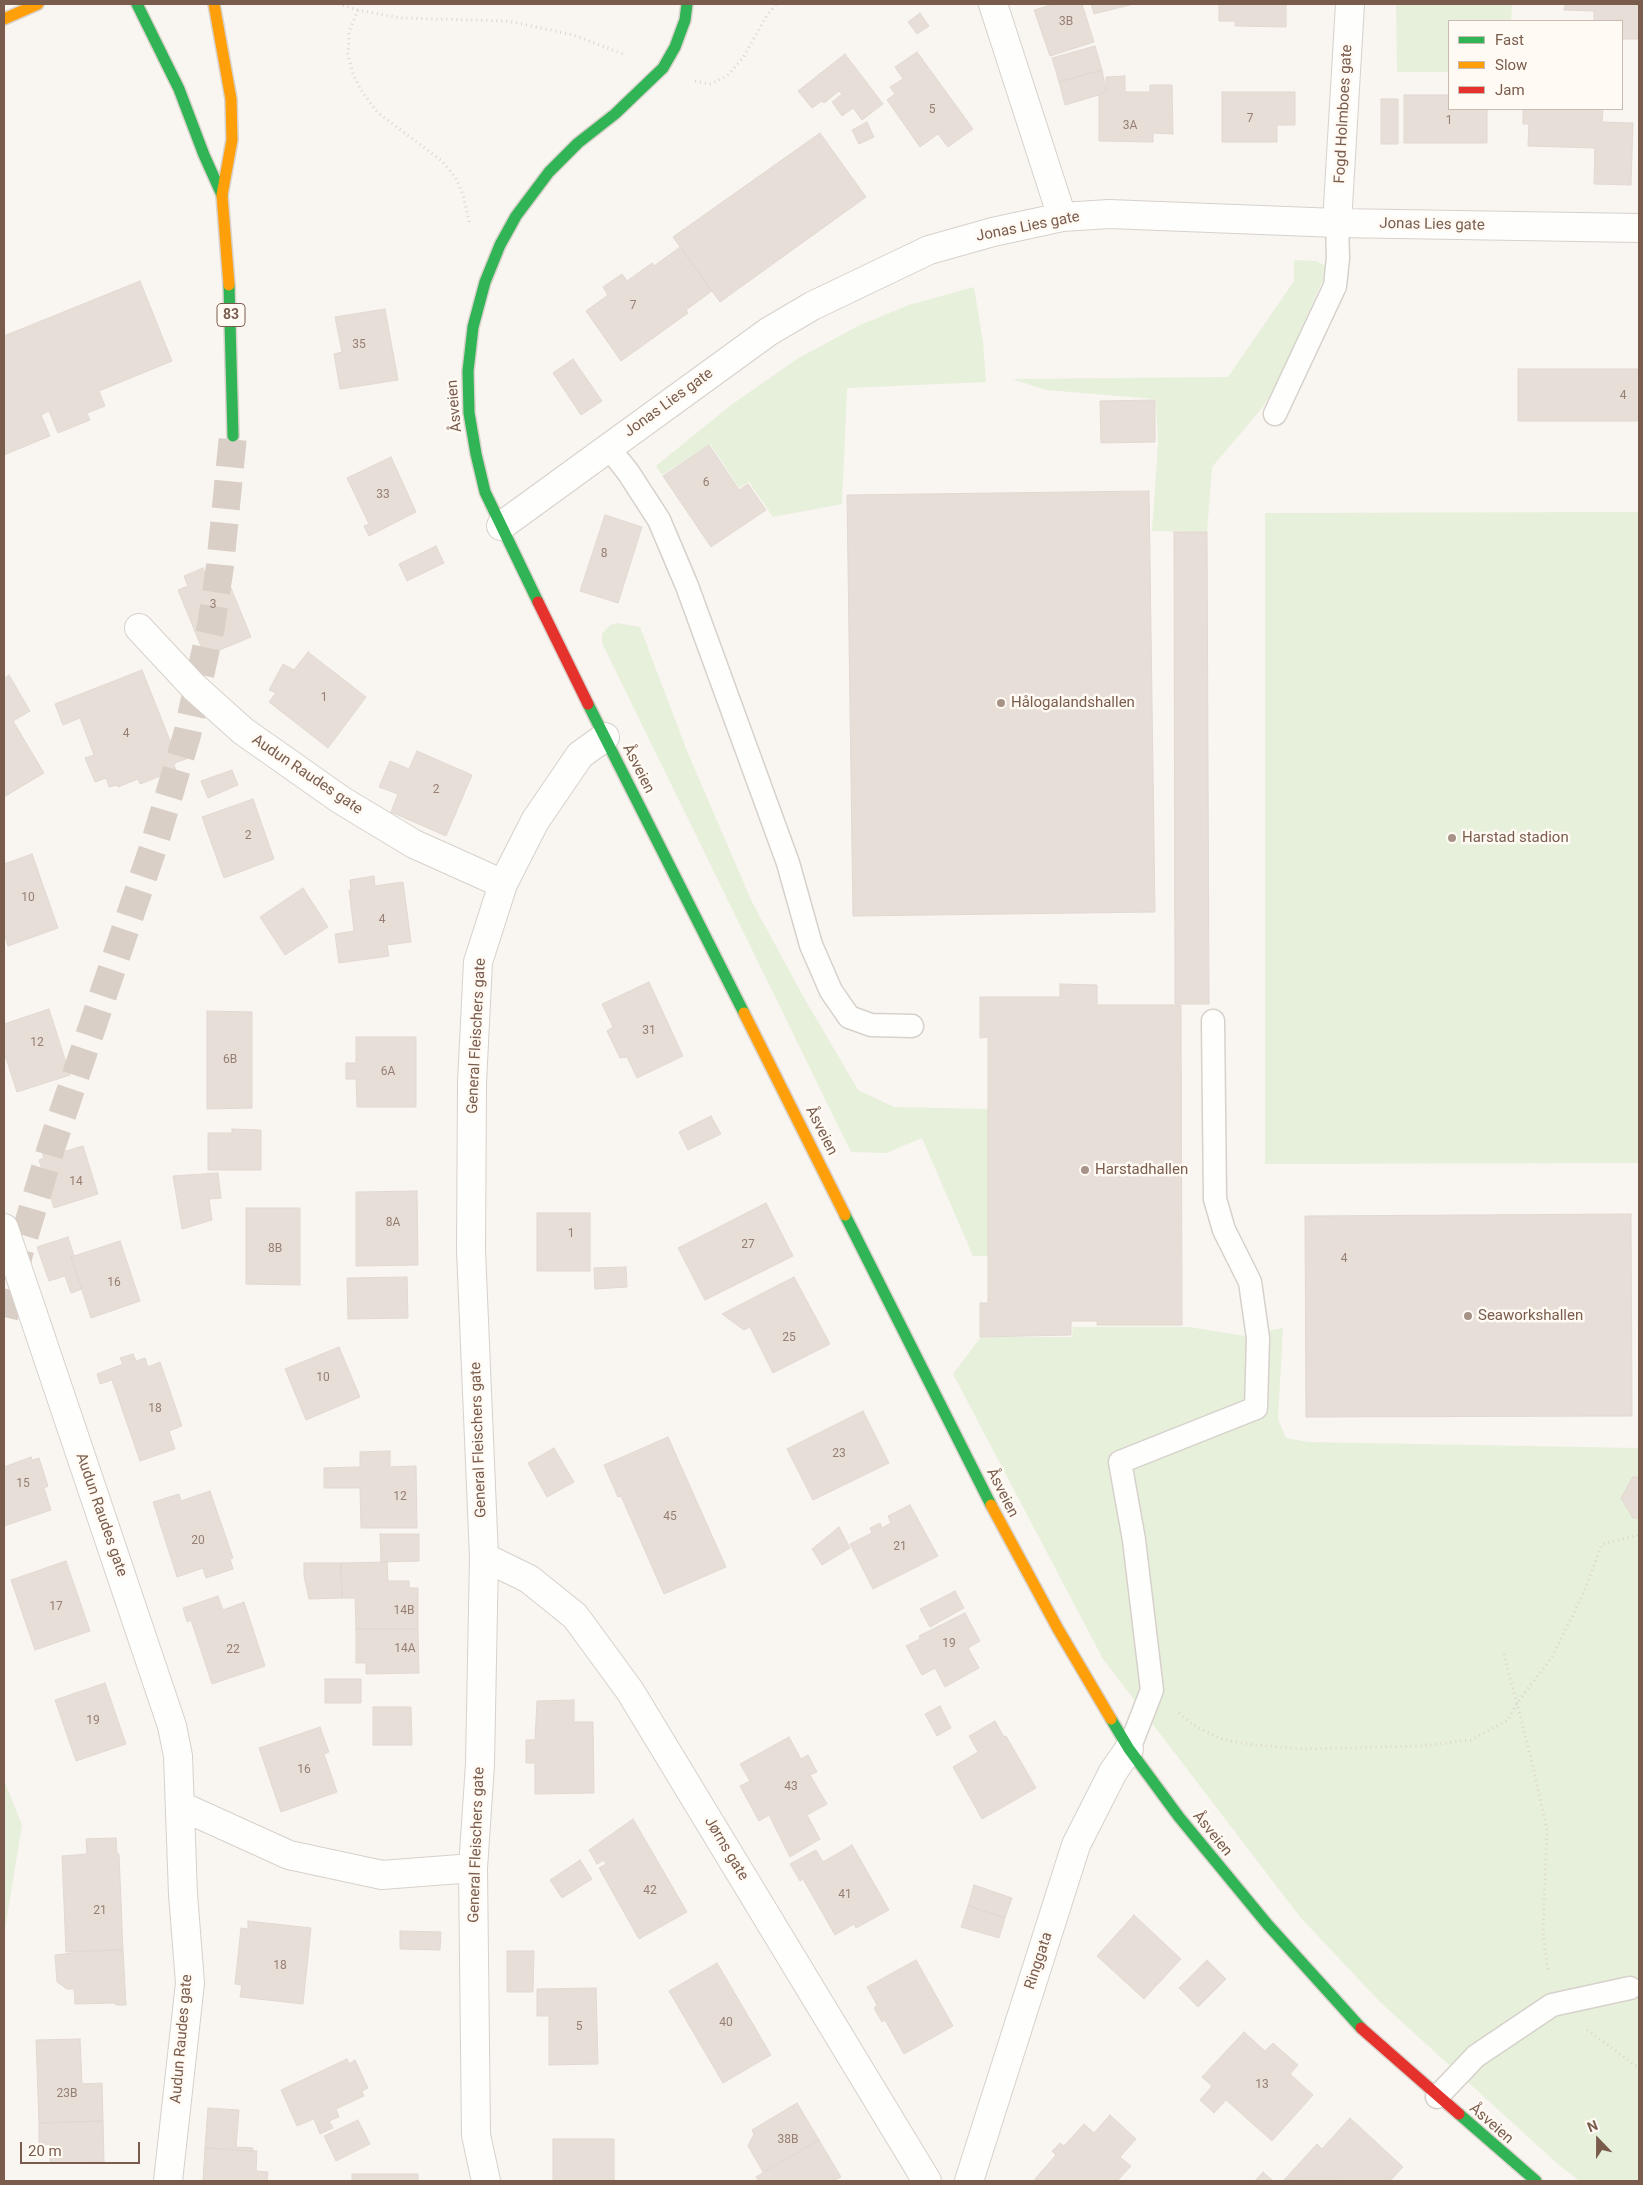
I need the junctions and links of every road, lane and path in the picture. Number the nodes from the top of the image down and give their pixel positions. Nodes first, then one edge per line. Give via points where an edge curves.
1 (38, 4) edge
2 (137, 4) edge
3 (214, 4) edge
4 (338, 4) edge
5 (686, 4) edge
6 (776, 4) edge
7 (993, 4) edge
8 (1350, 4) edge
9 (358, 10) junction
10 (4, 19) edge
11 (663, 68) junction
12 (222, 195) junction
13 (1062, 217) junction
14 (1337, 224) junction
15 (470, 226) dead end
16 (1639, 228) edge
17 (1275, 414) dead end
18 (233, 436) tunnel mouth
19 (608, 447) junction
20 (502, 526) junction
21 (139, 628) dead end
22 (605, 737) junction
23 (502, 884) junction
24 (1213, 1022) dead end
25 (912, 1026) dead end
26 (4, 1228) edge
27 (1639, 1536) edge
28 (484, 1557) junction
29 (1504, 1654) dead end
30 (1152, 1690) junction
31 (1517, 1703) junction
32 (1129, 1748) junction
33 (181, 1806) junction
34 (473, 1868) junction
35 (1630, 1988) dead end
36 (1552, 2005) junction
37 (1639, 2068) edge
38 (1437, 2097) junction
39 (168, 2181) edge
40 (486, 2181) edge
41 (927, 2181) edge
42 (969, 2181) edge
43 (1536, 2181) edge

1 - 10 main road
2 - 12 main road, 83 via 179,89
3 - 12 main road, 83 via 231,99 232,140
4 - 9 path
5 - 11 main road, Åsveien via 682,29
6 - 11 path via 744,58 728,76 710,84
7 - 13 street
8 - 14 street, Fogd Holmboes gate
9 - 11 path via 400,18 508,21 573,35
9 - 15 path via 349,32 348,54 361,90 377,112 442,161 456,178
11 - 20 main road, Åsveien via 549,172 516,216 485,282 473,327 469,413 485,492
12 - 18 main road, 83 via 229,277
13 - 14 street, Jonas Lies gate via 1109,214
13 - 19 street, Jonas Lies gate via 929,250 812,306 768,332
14 - 16 street, Jonas Lies gate
14 - 17 lane via 1335,286
19 - 20 street, Jonas Lies gate
19 - 25 lane via 659,520 687,586 788,863 811,945 831,991 849,1017 871,1025
20 - 22 main road, Åsveien
21 - 23 street, Audun Raudes gate via 194,687 243,730 341,800 414,844
22 - 23 street, General Fleischers gate via 580,755 535,822
22 - 32 main road, Åsveien via 992,1507 1058,1629
23 - 28 street, General Fleischers gate via 478,962 472,1083 471,1250
24 - 30 lane via 1216,1199 1224,1230 1250,1282 1258,1338 1256,1408 1120,1462 1134,1540
26 - 33 street, Audun Raudes gate via 172,1726 178,1756
27 - 31 path via 1602,1544 1583,1594 1552,1657
28 - 34 street, General Fleischers gate via 480,1764
28 - 41 street, Jørns gate via 529,1579 575,1616 630,1692
29 - 31 path
30 - 31 path via 1193,1725 1221,1739 1303,1749 1420,1746 1471,1740 1508,1720
30 - 32 lane
31 - 36 path via 1547,1830 1543,1932
32 - 38 main road, Åsveien via 1179,1816 1268,1925 1363,2030
32 - 42 street, Ringgata via 1113,1772 1076,1845
33 - 34 street via 289,1854 382,1875
33 - 39 street, Audun Raudes gate via 190,1983
34 - 40 street, General Fleischers gate via 476,2135
35 - 36 lane
36 - 37 path
36 - 38 lane via 1476,2056
38 - 43 main road, Åsveien

